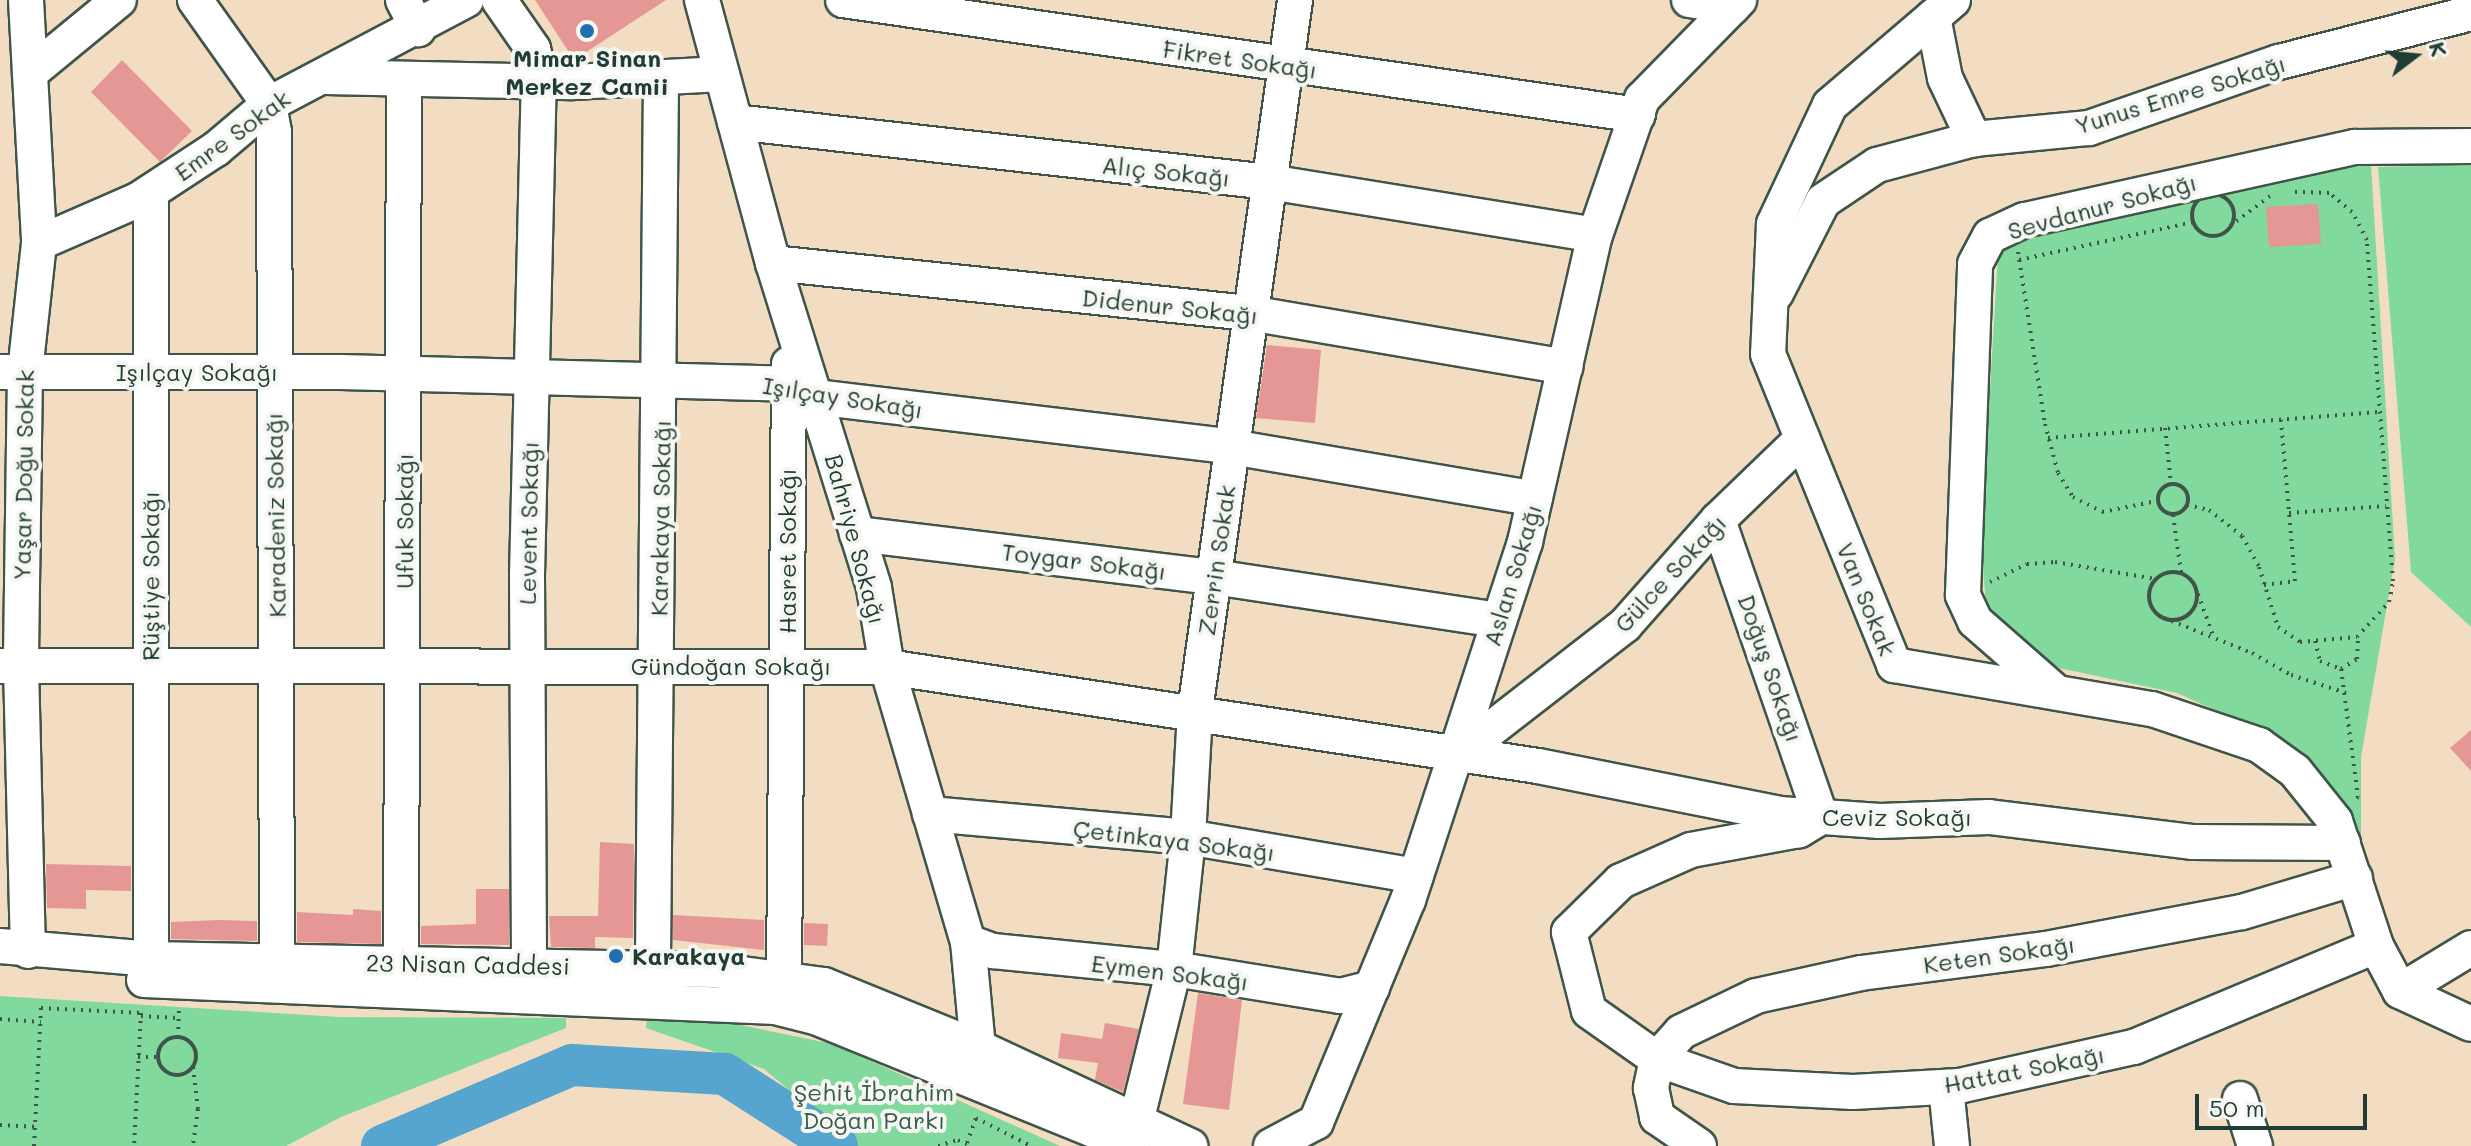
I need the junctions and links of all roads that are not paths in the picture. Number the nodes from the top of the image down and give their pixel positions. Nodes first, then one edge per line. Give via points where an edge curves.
1 (26, 0) edge
2 (119, 0) edge
3 (195, 0) edge
4 (466, 0) edge
5 (499, 0) edge
6 (702, 0) edge
7 (843, 0) edge
8 (1295, 0) edge
9 (1689, 0) edge
10 (1735, 4) edge
11 (1943, 8) edge
12 (2471, 13) edge
13 (410, 14) edge
14 (1285, 65) junction
15 (30, 73) junction
16 (722, 74) junction
17 (318, 76) junction
18 (404, 79) junction
19 (661, 79) junction
20 (538, 81) junction
21 (269, 104) junction
22 (1638, 115) junction
23 (735, 122) junction
24 (1974, 139) junction
25 (2471, 146) edge
26 (1269, 182) junction
27 (151, 192) junction
28 (1595, 235) junction
29 (39, 243) junction
30 (773, 263) junction
31 (1770, 304) junction
32 (1250, 313) junction
33 (1565, 367) junction
34 (12, 372) edge
35 (152, 372) junction
36 (272, 372) junction
37 (405, 374) junction
38 (530, 377) junction
39 (662, 381) junction
40 (802, 390) junction
41 (1802, 439) junction
42 (1232, 447) junction
43 (1535, 499) junction
44 (1718, 520) junction
45 (857, 534) junction
46 (1214, 577) junction
47 (1499, 620) junction
48 (10, 666) edge
49 (150, 666) junction
50 (278, 666) junction
51 (403, 666) junction
52 (527, 666) junction
53 (658, 666) junction
54 (786, 667) junction
55 (887, 667) junction
56 (2056, 692) junction
57 (1195, 711) junction
58 (1455, 757) junction
59 (930, 814) junction
60 (1821, 817) junction
61 (2339, 832) junction
62 (1188, 837) junction
63 (1416, 876) junction
64 (2355, 878) junction
65 (968, 942) junction
66 (2376, 946) junction
67 (2471, 948) edge
68 (9, 955) edge
69 (277, 958) junction
70 (151, 959) junction
71 (401, 962) junction
72 (529, 965) junction
73 (653, 968) junction
74 (1174, 969) junction
75 (784, 980) junction
76 (1372, 988) junction
77 (2400, 991) junction
78 (663, 1003) junction
79 (2471, 1024) edge
80 (982, 1049) junction
81 (1657, 1059) junction
82 (979, 1084) junction
83 (1946, 1087) junction
84 (2240, 1099) dead end
85 (1135, 1132) edge
86 (1190, 1146) edge
87 (1271, 1146) edge
88 (1699, 1146) edge
89 (1952, 1146) edge
90 (2255, 1146) edge

1 - 15 street, Yaşar Doğu Sokak
2 - 15 street
3 - 21 street, Karadeniz Sokağı
4 - 13 street, Emre Sokak
5 - 20 street, Levent Sokağı via 533,49
6 - 16 street, Bahriye Sokağı
7 - 14 street, Fikret Sokağı
8 - 14 street, Zerrin Sokak
9 - 10 street
10 - 22 street, Aslan Sokağı via 1642,99
11 - 24 street via 1945,78
11 - 31 street, Van Sokak via 1830,105 1774,224
12 - 24 street, Yunus Emre Sokağı via 2279,62 2089,128
13 - 17 street, Emre Sokak
14 - 22 street, Fikret Sokağı
14 - 26 street, Zerrin Sokak
15 - 29 street, Yaşar Doğu Sokak
16 - 19 street
16 - 23 street, Bahriye Sokağı
17 - 18 street
17 - 21 street, Emre Sokak
18 - 20 street
18 - 37 street, Ufuk Sokağı
19 - 20 street
19 - 39 street, Karakaya Sokağı
20 - 38 street, Levent Sokağı
21 - 27 street, Emre Sokak via 216,149
21 - 36 street, Karadeniz Sokağı via 274,132
22 - 28 street, Aslan Sokağı
23 - 26 street, Alıç Sokağı
23 - 30 street, Bahriye Sokağı
24 - 31 street, Yunus Emre Sokağı via 1877,165 1823,201
25 - 56 street, Sevdanur Sokağı via 2355,147 2014,226 1990,236 1975,264 1966,600 1975,621
26 - 28 street, Alıç Sokağı
26 - 32 street, Zerrin Sokak
27 - 29 street, Emre Sokak
27 - 35 street, Rüştiye Sokağı
28 - 33 street, Aslan Sokağı
29 - 34 street, Yaşar Doğu Sokak
30 - 32 street, Didenur Sokağı
30 - 40 street, Bahriye Sokağı via 789,315
31 - 41 street, Van Sokak via 1768,354
32 - 33 street, Didenur Sokağı
32 - 42 street, Zerrin Sokak
33 - 43 street, Aslan Sokağı
34 - 35 street, Işılçay Sokağı
34 - 48 street, Yaşar Doğu Sokak
35 - 36 street, Işılçay Sokağı
35 - 49 street, Rüştiye Sokağı
36 - 37 street, Işılçay Sokağı
36 - 50 street, Karadeniz Sokağı
37 - 38 street, Işılçay Sokağı
37 - 51 street, Ufuk Sokağı
38 - 39 street, Işılçay Sokağı
38 - 52 street, Levent Sokağı
39 - 40 street, Işılçay Sokağı
39 - 53 street, Karakaya Sokağı
40 - 42 street, Işılçay Sokağı
40 - 45 street, Bahriye Sokağı
40 - 54 street, Hasret Sokağı
41 - 44 street, Gülce Sokağı
41 - 56 street, Van Sokak via 1894,665
42 - 43 street, Işılçay Sokağı
42 - 46 street, Zerrin Sokak
43 - 47 street, Aslan Sokağı
44 - 58 street, Gülce Sokağı via 1625,625
44 - 60 street, Doğuş Sokağı
45 - 46 street, Toygar Sokağı
45 - 55 street, Bahriye Sokağı via 874,588
46 - 47 street, Toygar Sokağı
46 - 57 street, Zerrin Sokak
47 - 58 street, Aslan Sokağı
48 - 49 street, Gündoğan Sokağı
48 - 68 street, Yaşar Doğu Sokak
49 - 50 street, Gündoğan Sokağı
49 - 70 street, Rüştiye Sokağı
50 - 51 street, Gündoğan Sokağı
50 - 69 street, Karadeniz Sokağı
51 - 52 street, Gündoğan Sokağı
51 - 71 street, Ufuk Sokağı
52 - 53 street, Gündoğan Sokağı
52 - 72 street, Levent Sokağı
53 - 54 street, Gündoğan Sokağı
53 - 73 street, Karakaya Sokağı
54 - 55 street, Gündoğan Sokağı
54 - 75 street, Hasret Sokağı
55 - 57 street, Gündoğan Sokağı
55 - 59 street, Bahriye Sokağı
56 - 61 street, Van Sokak via 2152,709 2259,745 2295,771
57 - 58 street, Gündoğan Sokağı
57 - 62 street, Zerrin Sokak
58 - 60 street, Ceviz Sokağı via 1538,766 1780,814
58 - 63 street, Aslan Sokağı
59 - 62 street, Çetinkaya Sokağı
59 - 65 street, Bahriye Sokağı
60 - 61 street, Ceviz Sokağı via 1989,817 2193,842
60 - 81 street, Hattat Sokağı via 1799,830 1691,850 1621,881 1569,932 1589,1011
61 - 64 street, Van Sokak
62 - 63 street, Çetinkaya Sokağı
62 - 74 street, Zerrin Sokak
63 - 76 street, Aslan Sokağı
64 - 66 street, Van Sokak
64 - 81 street, Keten Sokağı via 2242,912 2046,949 1861,973 1756,996 1681,1032
65 - 74 street, Eymen Sokağı via 993,951
65 - 80 street, Bahriye Sokağı
66 - 77 street, Van Sokak
66 - 83 street, Hattat Sokağı via 2134,1047
67 - 77 street
68 - 70 street, 23 Nisan Caddesi
68 - 78 street, 23 Nisan Caddesi via 294,989
69 - 70 street, 23 Nisan Caddesi
69 - 71 street, 23 Nisan Caddesi
71 - 72 street, 23 Nisan Caddesi
72 - 73 street, 23 Nisan Caddesi
73 - 75 street, 23 Nisan Caddesi
73 - 78 street, Karakaya Sokağı
74 - 76 street, Eymen Sokağı via 1340,996
74 - 85 street, Zerrin Sokak
75 - 80 street, 23 Nisan Caddesi via 824,985
76 - 87 street, Aslan Sokağı via 1316,1122
77 - 79 street
78 - 82 street, 23 Nisan Caddesi via 775,1007 815,1017
80 - 82 street, Bahriye Sokağı
80 - 85 street, 23 Nisan Caddesi
81 - 83 street, Hattat Sokağı via 1734,1086 1853,1092
81 - 88 street via 1651,1088 1657,1117
82 - 85 street, 23 Nisan Caddesi
83 - 89 street
84 - 90 street
85 - 86 street, 23 Nisan Caddesi

